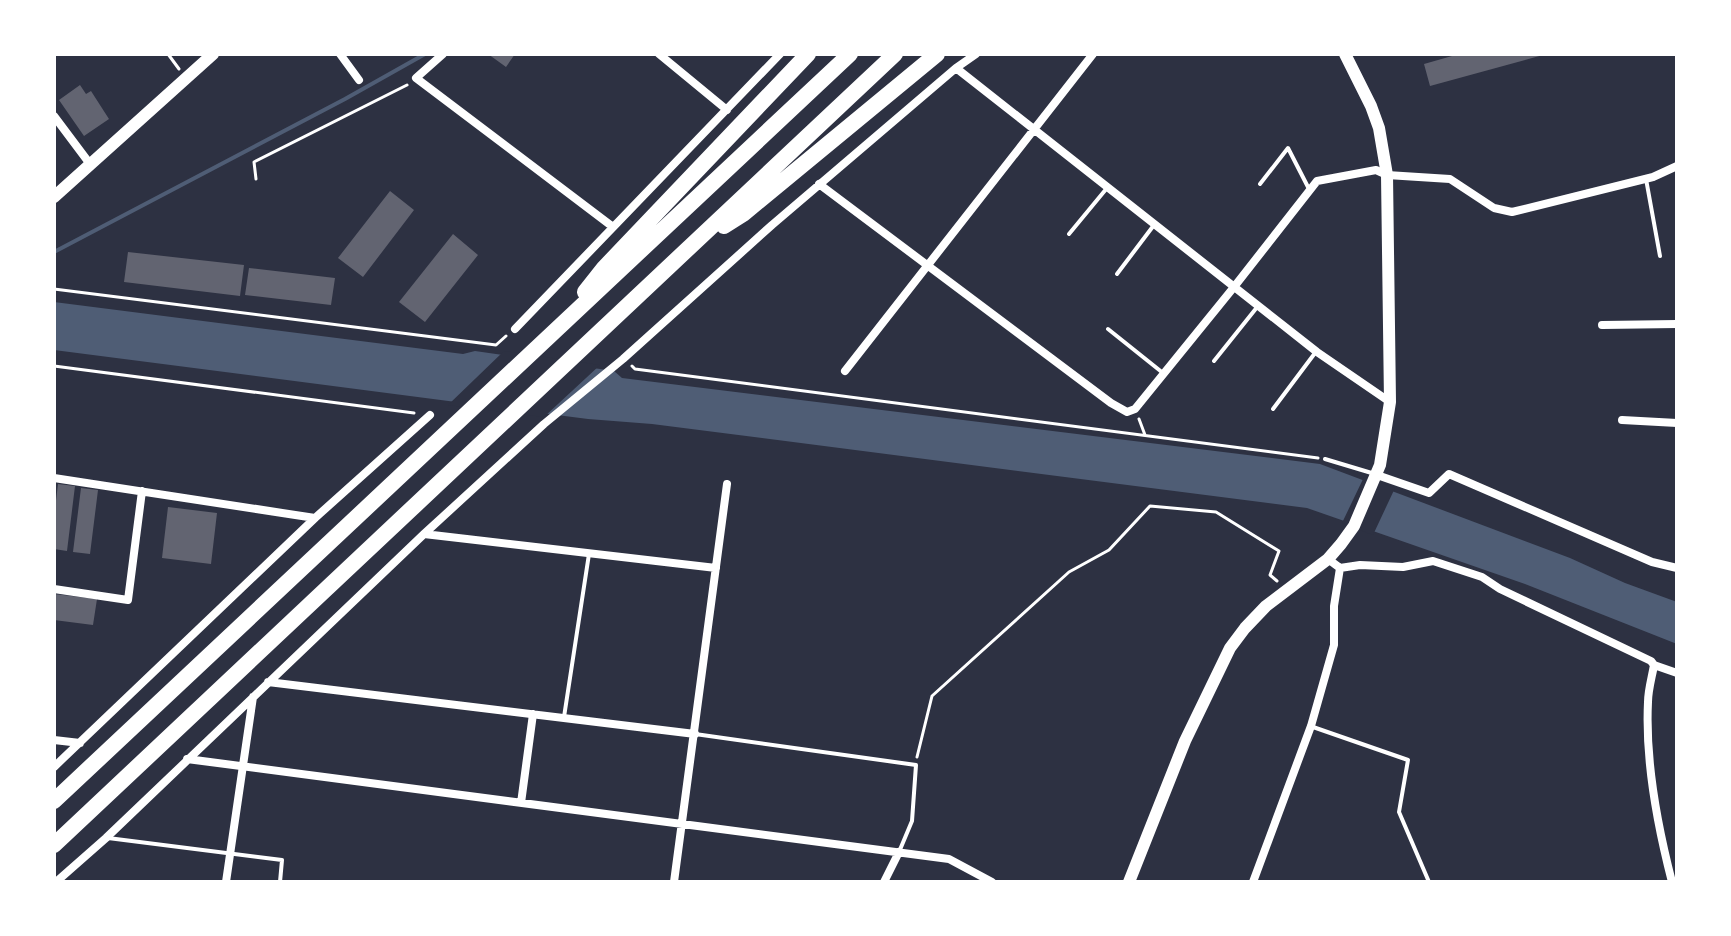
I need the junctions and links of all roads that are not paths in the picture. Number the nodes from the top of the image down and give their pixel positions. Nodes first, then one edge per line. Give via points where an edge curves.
1 (213, 54) edge
2 (340, 54) edge
3 (443, 54) edge
4 (659, 54) edge
5 (780, 54) edge
6 (850, 54) edge
7 (895, 54) edge
8 (937, 54) edge
9 (976, 54) edge
10 (1093, 54) edge
11 (1345, 54) edge
12 (806, 57) edge
13 (956, 68) junction
14 (359, 80) dead end
15 (727, 110) junction
16 (54, 116) edge
17 (1033, 130) junction
18 (90, 164) junction
19 (1677, 166) edge
20 (1387, 175) junction
21 (1646, 179) junction
22 (819, 184) junction
23 (1260, 184) dead end
24 (1107, 188) junction
25 (1310, 191) junction
26 (54, 197) edge
27 (1154, 225) junction
28 (613, 227) junction
29 (1069, 234) dead end
30 (689, 249) junction
31 (1660, 256) dead end
32 (928, 264) junction
33 (1117, 274) dead end
34 (1234, 287) junction
35 (1258, 306) junction
36 (1677, 324) edge
37 (1602, 325) dead end
38 (515, 329) road end
39 (1108, 329) dead end
40 (552, 334) junction
41 (1317, 352) junction
42 (1214, 361) dead end
43 (845, 371) dead end
44 (1163, 373) junction
45 (1390, 402) junction
46 (1273, 409) dead end
47 (430, 415) road end
48 (1622, 420) dead end
49 (1677, 423) edge
50 (1325, 459) road end
51 (1376, 477) junction
52 (54, 478) edge
53 (727, 484) dead end
54 (142, 491) junction
55 (315, 518) junction
56 (424, 534) junction
57 (589, 554) junction
58 (1328, 559) junction
59 (716, 568) junction
60 (1340, 568) junction
61 (1677, 568) edge
62 (54, 589) edge
63 (1654, 665) junction
64 (1677, 673) edge
65 (268, 682) junction
66 (253, 697) junction
67 (533, 714) junction
68 (564, 718) junction
69 (1311, 726) junction
70 (695, 734) junction
71 (54, 740) edge
72 (80, 743) junction
73 (187, 759) junction
74 (244, 766) junction
75 (54, 767) edge
76 (54, 801) edge
77 (521, 803) junction
78 (683, 824) junction
79 (106, 838) junction
80 (54, 845) edge
81 (899, 852) junction
82 (231, 855) junction
83 (56, 882) edge
84 (226, 882) edge
85 (280, 882) edge
86 (674, 882) edge
87 (884, 882) edge
88 (992, 882) edge
89 (1129, 882) edge
90 (1253, 882) edge
91 (1429, 882) edge
92 (1672, 882) edge

1 - 18 main road
2 - 14 street
3 - 28 street via 416,78
4 - 15 street
5 - 15 street
6 - 40 highway
7 - 30 highway
8 - 30 highway via 743,214
9 - 13 street
10 - 17 street
11 - 20 main road via 1379,128
12 - 40 highway via 604,268
13 - 17 street
13 - 22 street
15 - 28 street
16 - 18 street
17 - 24 street
17 - 32 street
18 - 26 main road
19 - 21 street
20 - 21 street via 1450,179 1494,208 1512,212
20 - 25 street via 1376,170 1325,179
20 - 45 main road
21 - 31 lane
22 - 32 street
22 - 56 street
23 - 25 lane via 1288,148
24 - 27 street
24 - 29 lane
25 - 34 street
27 - 33 lane
27 - 34 street
28 - 38 street
30 - 80 highway
32 - 43 street
32 - 44 street via 1127,412
34 - 35 street
34 - 44 street
35 - 41 street
35 - 42 lane
36 - 37 street
39 - 44 lane
40 - 76 highway
41 - 45 street
41 - 46 lane
45 - 51 main road
47 - 55 street
48 - 49 street
50 - 51 lane
51 - 58 main road via 1354,526
51 - 61 street via 1429,493 1449,474
52 - 54 street
53 - 59 street
54 - 55 street
54 - 62 street via 128,600
55 - 72 street
56 - 57 street
56 - 65 street
57 - 59 street
57 - 68 lane
58 - 60 street
58 - 89 main road via 1255,617 1230,648 1185,741
59 - 70 street
60 - 63 street via 1433,561 1482,577
60 - 69 street via 1334,645
63 - 64 street
63 - 92 street via 1648,737
65 - 66 street
65 - 67 street
66 - 73 street
66 - 74 street
67 - 68 street
67 - 77 street
68 - 70 street
69 - 90 street
69 - 91 lane via 1408,760 1399,812
70 - 78 street
70 - 81 lane via 916,765 912,821
71 - 72 street
72 - 75 street
73 - 74 street
73 - 79 street
74 - 77 street
74 - 82 street
77 - 78 street
78 - 81 street
78 - 86 street
79 - 82 lane
79 - 83 street
81 - 87 street
81 - 88 street via 949,859
82 - 84 street
82 - 85 lane via 282,860

